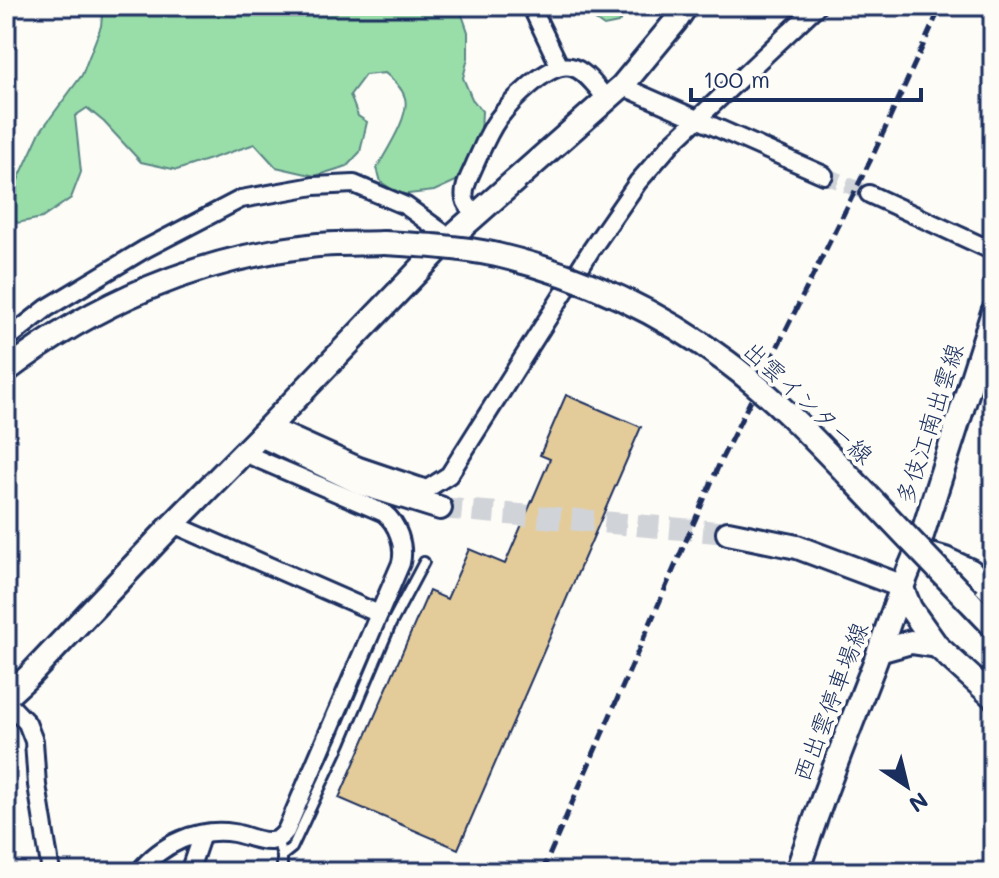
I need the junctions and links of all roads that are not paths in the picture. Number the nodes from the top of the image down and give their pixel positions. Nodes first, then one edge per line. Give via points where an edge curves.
1 (531, 6) edge
2 (686, 6) edge
3 (817, 6) edge
4 (560, 67) junction
5 (615, 93) junction
6 (697, 119) junction
7 (824, 175) tunnel mouth
8 (869, 194) tunnel mouth
9 (475, 214) junction
10 (450, 238) junction
11 (993, 251) edge
12 (993, 312) edge
13 (6, 340) edge
14 (6, 371) edge
15 (265, 431) junction
16 (244, 453) junction
17 (440, 508) tunnel mouth
18 (173, 524) junction
19 (728, 533) tunnel mouth
20 (917, 551) junction
21 (424, 562) dead end
22 (901, 586) junction
23 (993, 593) edge
24 (379, 614) junction
25 (993, 626) edge
26 (937, 646) junction
27 (879, 651) junction
28 (993, 697) edge
29 (6, 699) edge
30 (202, 834) junction
31 (277, 839) junction
32 (282, 856) junction
33 (51, 872) edge
34 (139, 872) edge
35 (189, 872) edge
36 (282, 872) edge
37 (797, 872) edge

1 - 4 street
2 - 5 main road
3 - 6 street
4 - 5 street via 582,72
4 - 9 street via 522,93 488,137 465,188 466,204
5 - 6 street
5 - 9 main road
6 - 7 street
6 - 15 street via 638,182 449,475 427,489
8 - 11 street
9 - 10 main road
10 - 13 street via 406,206 354,184 241,199 145,249 47,308
10 - 15 main road
12 - 20 main road, 多伎江南出雲線
14 - 25 main road, 出雲インター線, bridge via 96,312 237,258 311,246 383,243 511,259 599,289 666,322 727,362 809,434
15 - 16 main road
15 - 17 main road via 363,484
16 - 18 main road
16 - 24 street via 389,517 397,527 403,556
18 - 24 street
18 - 29 main road
19 - 22 main road via 797,547
20 - 22 main road, 西出雲停車場線
20 - 23 main road via 971,571
21 - 32 lane via 292,848
22 - 26 main road
22 - 27 main road, 西出雲停車場線
24 - 31 street via 286,831
26 - 27 main road via 911,642
26 - 28 main road
27 - 37 main road, 西出雲停車場線
29 - 33 street via 27,723 34,741
30 - 31 street
30 - 34 street via 155,855
30 - 35 street
31 - 32 lane
32 - 36 lane

